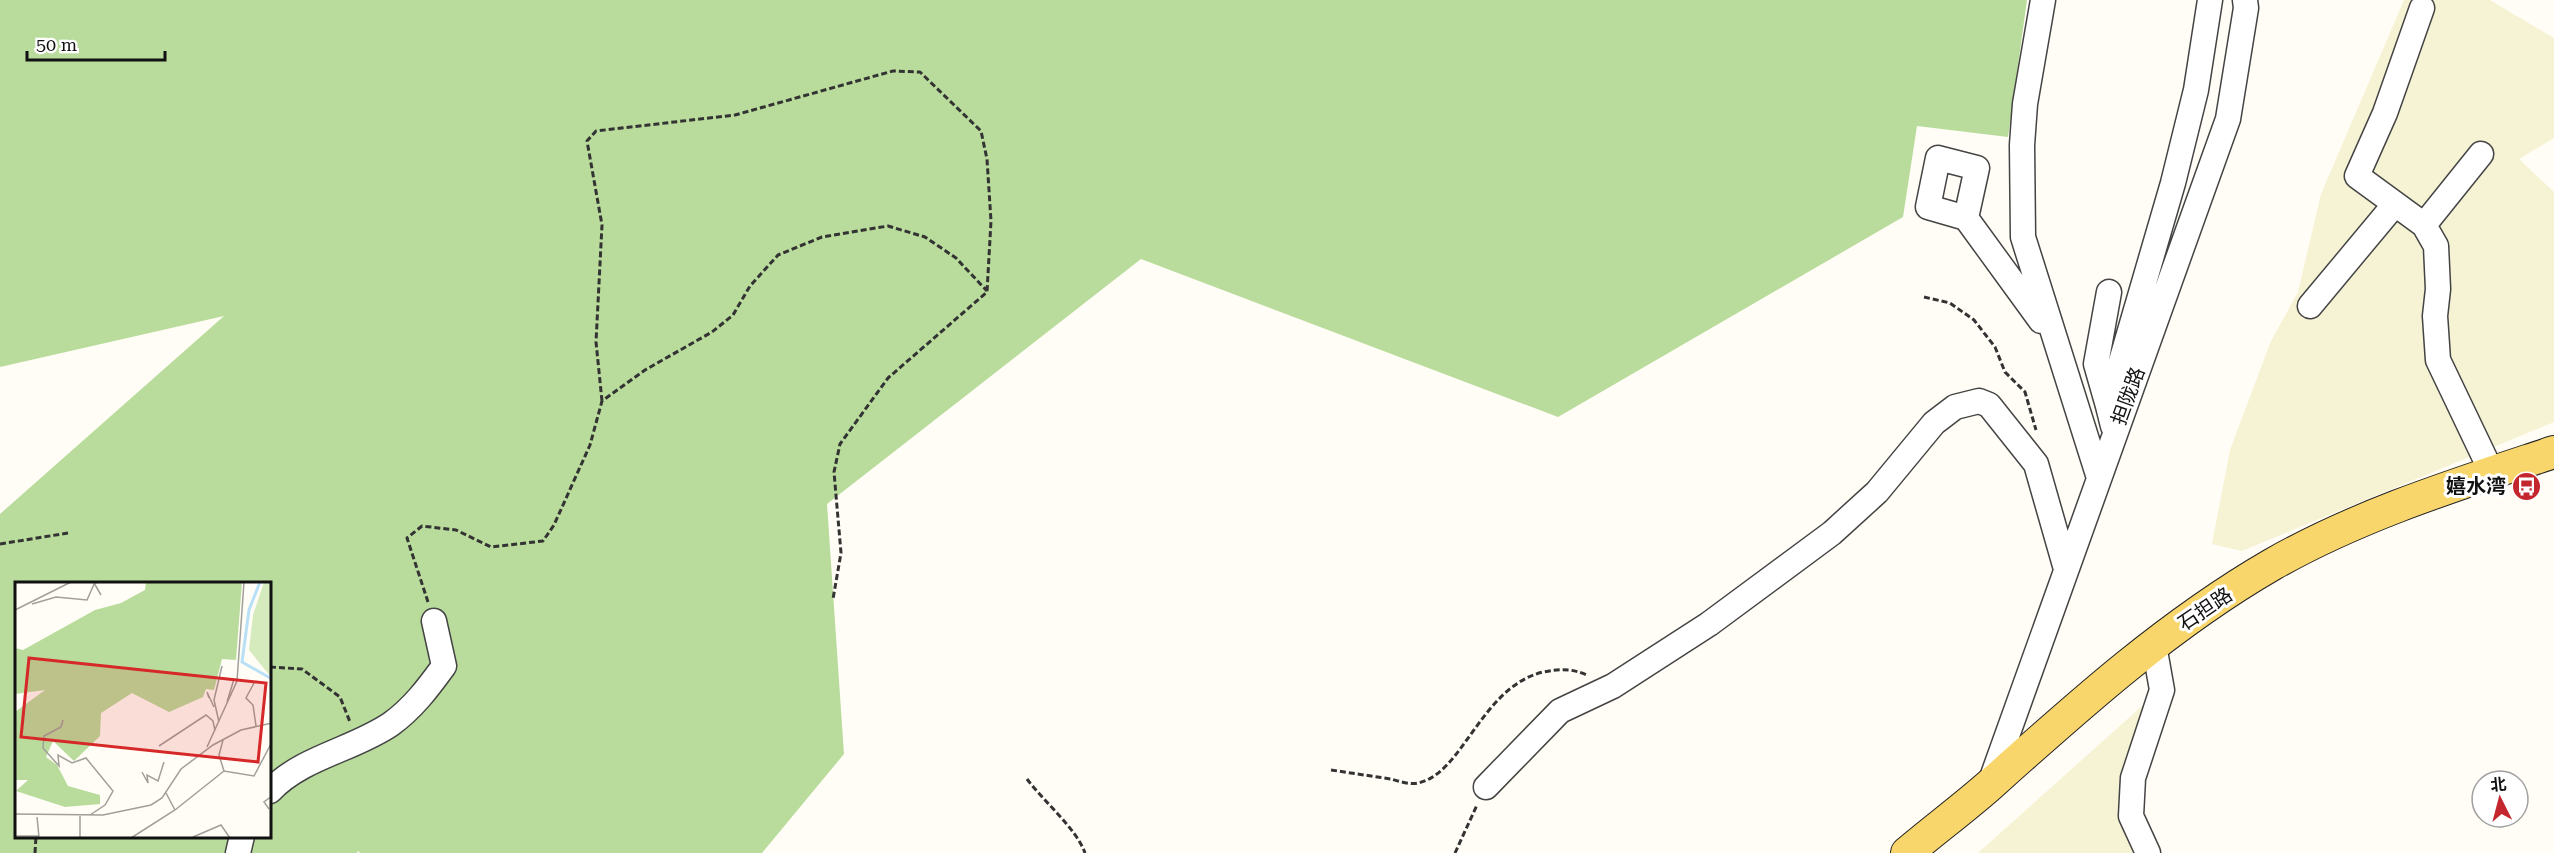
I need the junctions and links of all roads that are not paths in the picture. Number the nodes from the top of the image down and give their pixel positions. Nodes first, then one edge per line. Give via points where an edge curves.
1 (2043, 0) edge
2 (2210, 0) edge
3 (2245, 0) edge
4 (2422, 8) dead end
5 (2481, 154) dead end
6 (2395, 204) junction
7 (1966, 218) dead end
8 (2424, 225) junction
9 (2109, 292) dead end
10 (2310, 306) dead end
11 (2055, 339) junction
12 (2108, 406) junction
13 (2115, 434) junction
14 (2554, 452) edge
15 (2492, 473) junction
16 (2099, 478) junction
17 (2066, 569) junction
18 (434, 621) road end
19 (2154, 645) junction
20 (1989, 786) junction
21 (1486, 787) road end
22 (272, 789) edge
23 (242, 838) edge
24 (238, 853) edge
25 (1907, 853) edge
26 (2148, 853) edge

1 - 11 street via 2025,104 2023,237
2 - 12 street via 2196,90 2173,183
3 - 13 street, 担陇路 via 2228,119
4 - 6 street via 2385,113 2357,176
5 - 8 street
6 - 8 street
6 - 10 street
7 - 11 street
8 - 15 street via 2436,246 2439,271 2435,316 2438,360
9 - 12 street via 2096,364
11 - 16 street
12 - 13 street
13 - 16 street, 担陇路
14 - 15 main road, 石担路
15 - 19 main road, 石担路 via 2343,528 2272,565
16 - 17 street, 担陇路
17 - 20 street, 担陇路
17 - 21 street via 2036,464 1989,405 1979,400 1955,407 1934,423 1877,492 1832,533 1709,624 1614,687 1560,711
18 - 22 street via 444,666 420,699 390,725 284,776
19 - 20 main road, 石担路 via 2062,719
19 - 26 street via 2162,690 2133,778 2131,816
20 - 25 main road, 石担路
23 - 24 street

